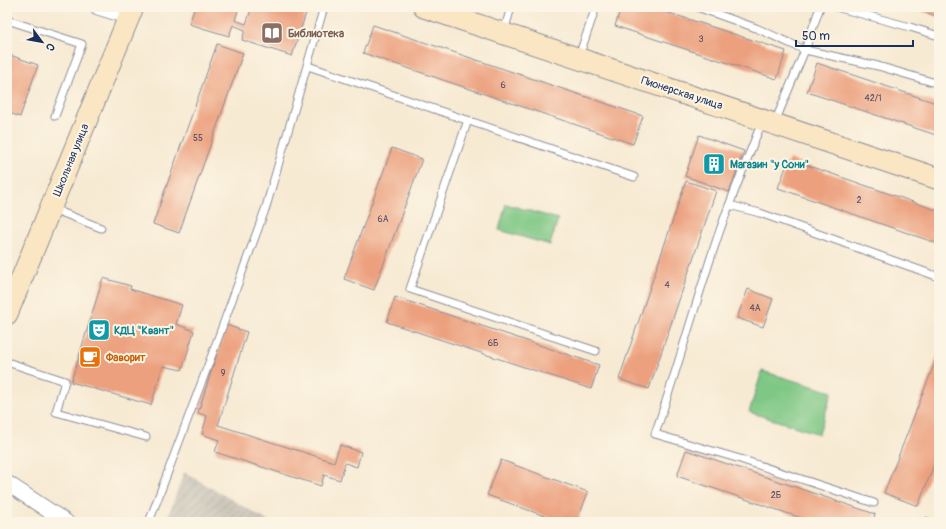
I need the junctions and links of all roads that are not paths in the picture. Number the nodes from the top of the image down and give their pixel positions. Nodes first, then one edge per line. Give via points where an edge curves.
1 (98, 7) edge
2 (324, 7) edge
3 (424, 7) edge
4 (511, 7) edge
5 (596, 7) edge
6 (697, 7) edge
7 (820, 7) edge
8 (836, 7) edge
9 (132, 12) edge
10 (7, 20) edge
11 (504, 34) junction
12 (939, 36) edge
13 (805, 50) junction
14 (578, 59) junction
15 (308, 66) junction
16 (939, 84) edge
17 (55, 116) dead end
18 (468, 120) junction
19 (769, 122) junction
20 (634, 177) dead end
21 (939, 179) edge
22 (729, 205) junction
23 (51, 208) junction
24 (101, 228) dead end
25 (939, 277) edge
26 (7, 314) edge
27 (596, 351) dead end
28 (7, 362) edge
29 (146, 437) dead end
30 (7, 483) edge
31 (874, 503) dead end
32 (66, 522) edge
33 (149, 522) edge

1 - 9 street
2 - 15 lane
3 - 11 street, Пионерская улица
4 - 11 lane
5 - 14 lane
6 - 13 lane via 756,28
7 - 13 lane
8 - 12 lane
9 - 23 street, Школьная улица
10 - 17 lane via 82,44
11 - 14 street, Пионерская улица
13 - 16 lane via 878,66
13 - 19 lane
14 - 19 street, Пионерская улица
15 - 18 lane
15 - 33 lane via 266,207
18 - 20 lane
18 - 27 lane via 410,289
19 - 21 street, Пионерская улица
19 - 22 lane via 742,171
22 - 25 lane via 760,213
22 - 31 lane via 655,434
23 - 24 lane
23 - 26 street, Школьная улица
28 - 29 lane via 65,381 56,412
30 - 32 street

